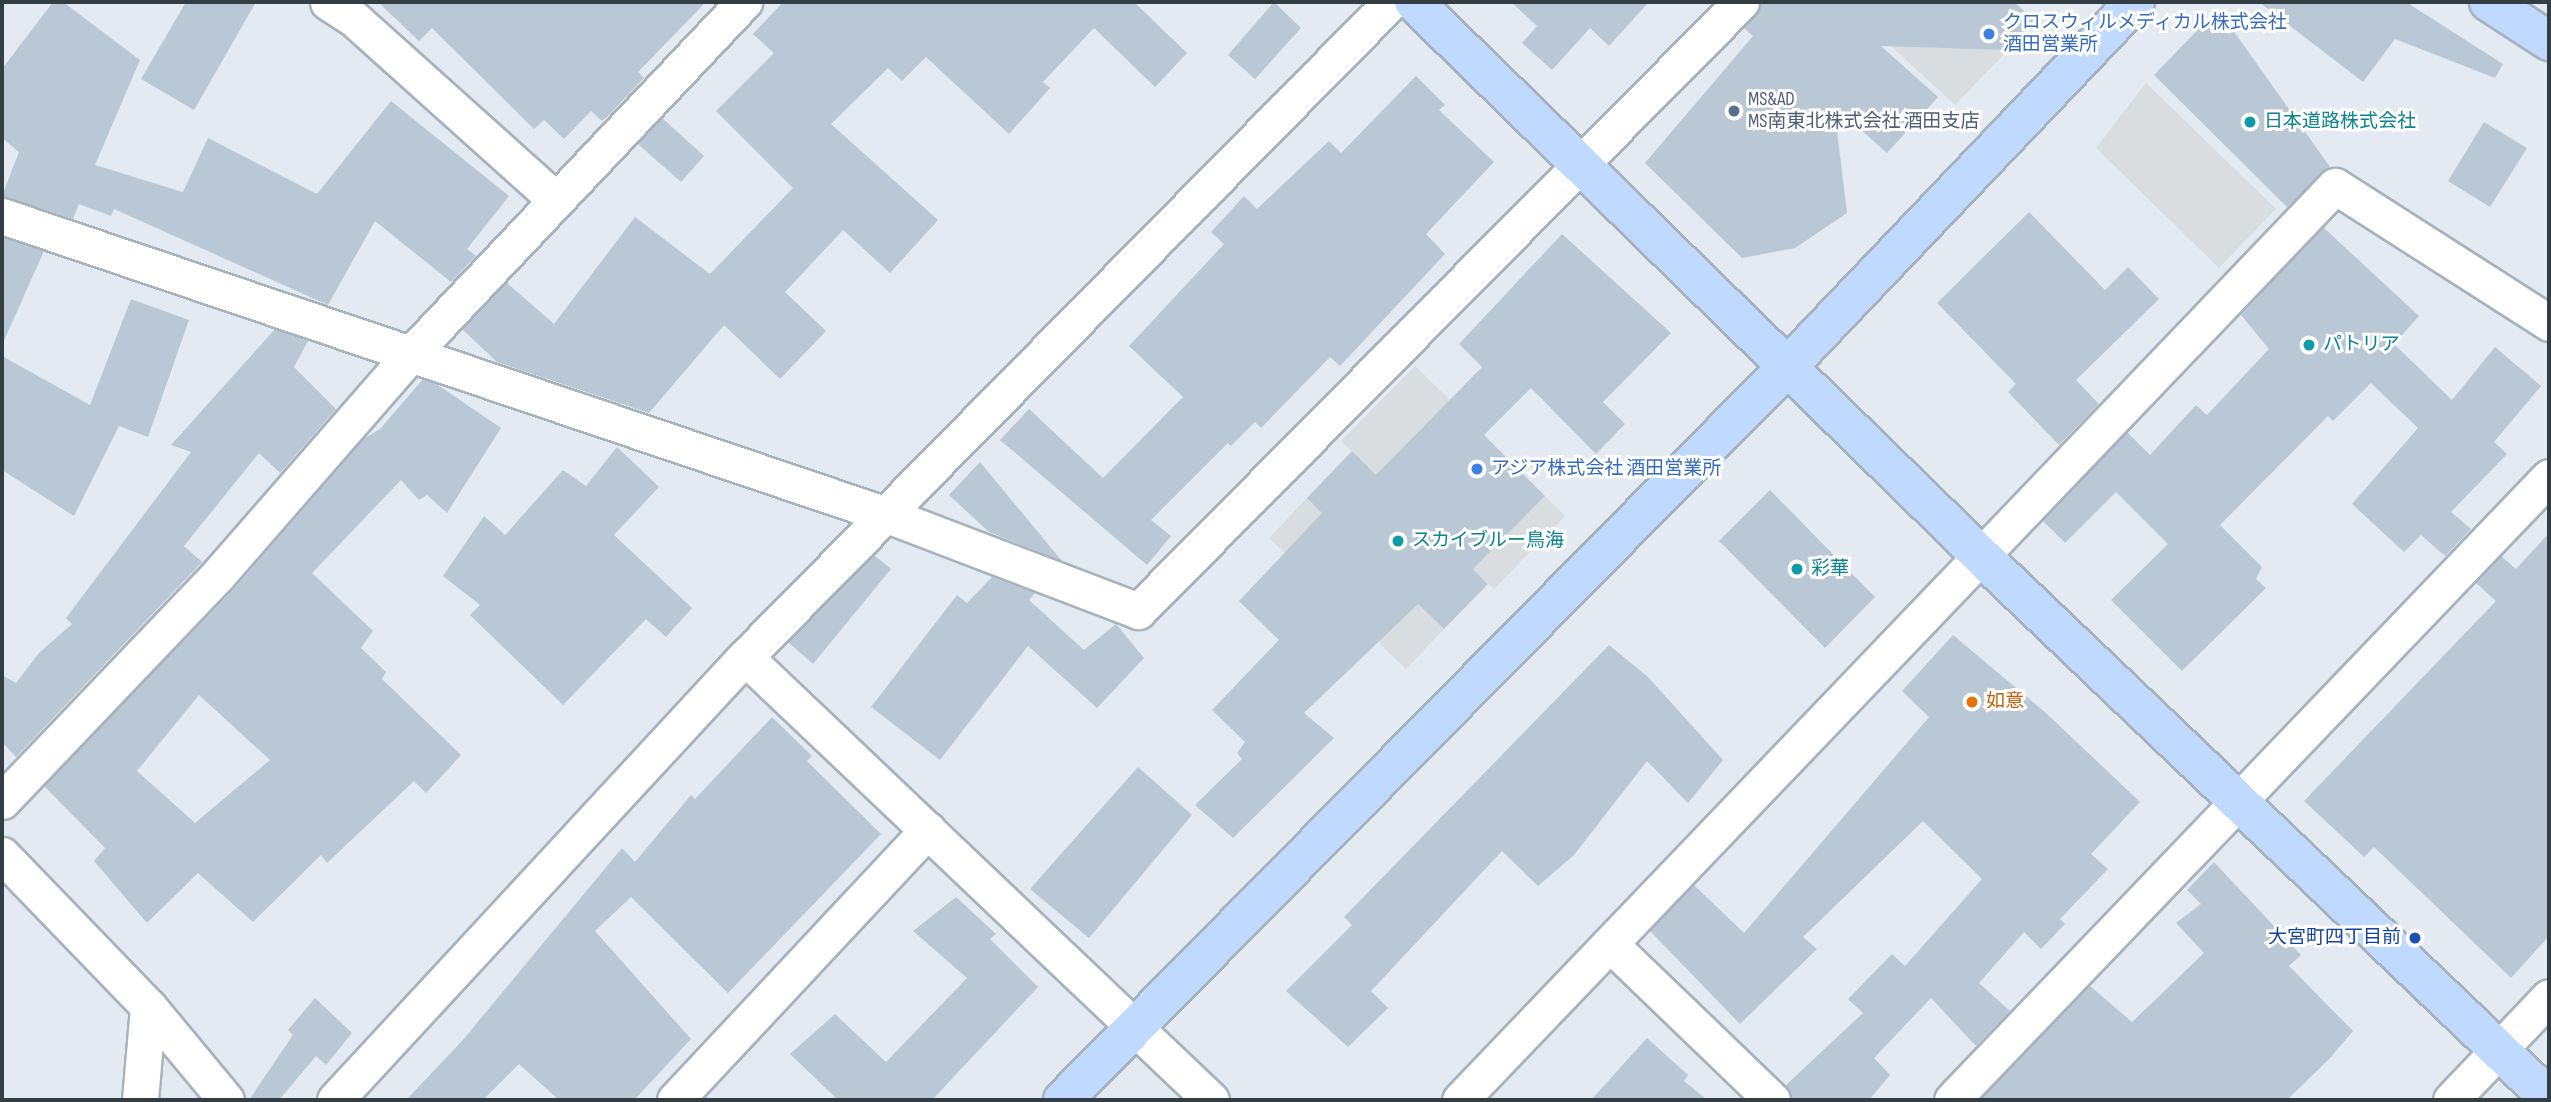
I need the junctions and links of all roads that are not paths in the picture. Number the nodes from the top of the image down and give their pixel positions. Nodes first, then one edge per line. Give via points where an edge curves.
1 (744, 2) edge
2 (1391, 2) edge
3 (1414, 2) edge
4 (1741, 2) edge
5 (2135, 2) edge
6 (2488, 2) edge
7 (350, 7) edge
8 (2549, 41) edge
9 (1581, 166) junction
10 (555, 198) junction
11 (2, 216) edge
12 (2549, 323) edge
13 (411, 354) junction
14 (1789, 365) junction
15 (2549, 477) edge
16 (887, 515) junction
17 (1980, 555) junction
18 (745, 657) junction
19 (2, 801) edge
20 (2239, 802) junction
21 (928, 830) junction
22 (2, 855) edge
23 (1610, 944) junction
24 (2549, 997) edge
25 (148, 1006) junction
26 (1134, 1024) junction
27 (2500, 1050) junction
28 (2549, 1098) edge
29 (140, 1100) edge
30 (226, 1100) edge
31 (335, 1100) edge
32 (675, 1100) edge
33 (1063, 1100) edge
34 (1211, 1100) edge
35 (1460, 1100) edge
36 (1772, 1100) edge
37 (1952, 1100) edge
38 (2451, 1100) edge

1 - 10 street
2 - 16 street
3 - 9 street
4 - 9 street
5 - 14 street
6 - 8 street
7 - 10 street
9 - 14 street
9 - 16 street via 1138,611
10 - 13 street
11 - 13 street
12 - 17 street via 2335,186
13 - 16 street
13 - 19 street via 217,576
14 - 17 street
14 - 26 street
15 - 20 street
16 - 18 street
17 - 20 street
17 - 23 street
18 - 21 street
18 - 31 street
20 - 27 street
20 - 37 street
21 - 26 street
21 - 32 street
22 - 25 street
23 - 35 street
23 - 36 street
24 - 27 street
25 - 29 street
25 - 30 street
26 - 33 street
26 - 34 street
27 - 28 street
27 - 38 street

